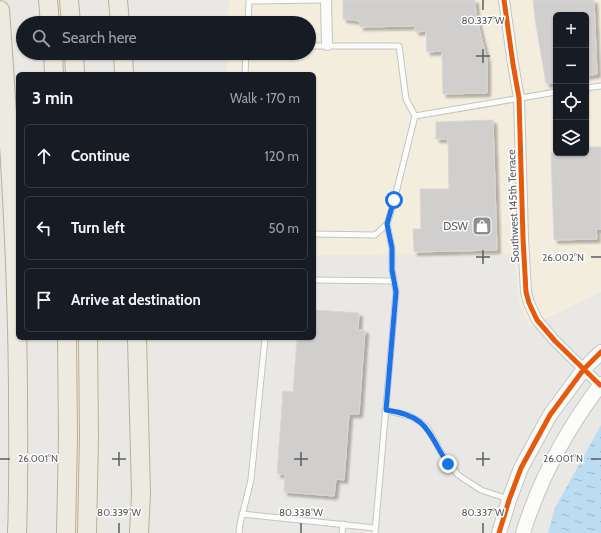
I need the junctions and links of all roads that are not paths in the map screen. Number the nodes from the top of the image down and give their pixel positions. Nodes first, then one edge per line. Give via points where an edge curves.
1 (48, 0) edge
2 (69, 0) edge
3 (118, 0) edge
4 (320, 0) edge
5 (326, 0) edge
6 (504, 0) edge
7 (0, 10) edge
8 (49, 16) edge
9 (70, 16) edge
10 (119, 16) edge
11 (248, 16) edge
12 (327, 45) junction
13 (316, 46) edge
14 (53, 60) edge
15 (74, 60) edge
16 (123, 60) edge
17 (246, 60) edge
18 (54, 72) edge
19 (75, 72) edge
20 (124, 72) edge
21 (245, 72) edge
22 (601, 86) edge
23 (589, 88) edge
24 (553, 92) edge
25 (0, 98) edge
26 (519, 98) junction
27 (415, 116) junction
28 (8, 123) junction
29 (387, 224) junction
30 (316, 234) edge
31 (16, 277) edge
32 (316, 280) edge
33 (394, 282) junction
34 (17, 340) edge
35 (67, 340) edge
36 (88, 340) edge
37 (138, 340) edge
38 (265, 340) edge
39 (601, 352) edge
40 (584, 369) junction
41 (601, 384) edge
42 (386, 410) junction
43 (509, 500) junction
44 (242, 514) junction
45 (342, 524) junction
46 (375, 530) edge
47 (17, 533) edge
48 (66, 533) edge
49 (87, 533) edge
50 (139, 533) edge
51 (239, 533) edge
52 (342, 533) edge
53 (499, 533) edge
54 (523, 533) edge

1 - 8 highway
2 - 9 highway
3 - 10 highway
4 - 11 lane via 249,2
5 - 12 street
6 - 26 street, Southwest 145th Terrace
7 - 28 highway
12 - 13 lane
12 - 27 lane via 399,46 406,99
14 - 18 highway
15 - 19 highway
16 - 20 highway
17 - 21 lane
22 - 23 lane
24 - 26 lane
25 - 28 highway
26 - 27 lane
26 - 40 street, Southwest 145th Terrace via 526,292 538,320
27 - 29 lane
28 - 31 highway
29 - 30 lane via 375,235
29 - 33 lane via 392,248
32 - 33 lane
33 - 42 lane via 396,292
34 - 47 highway
35 - 48 highway
36 - 49 highway
37 - 50 highway via 141,493
38 - 44 lane via 251,480
39 - 40 street
40 - 41 street, Southwest 145th Terrace
40 - 43 street via 550,415 522,468
41 - 54 street via 568,431 547,469
42 - 43 lane via 419,421 427,428 458,475 481,490
42 - 46 lane
43 - 53 street
44 - 45 lane
44 - 51 lane
45 - 46 lane
45 - 52 lane

